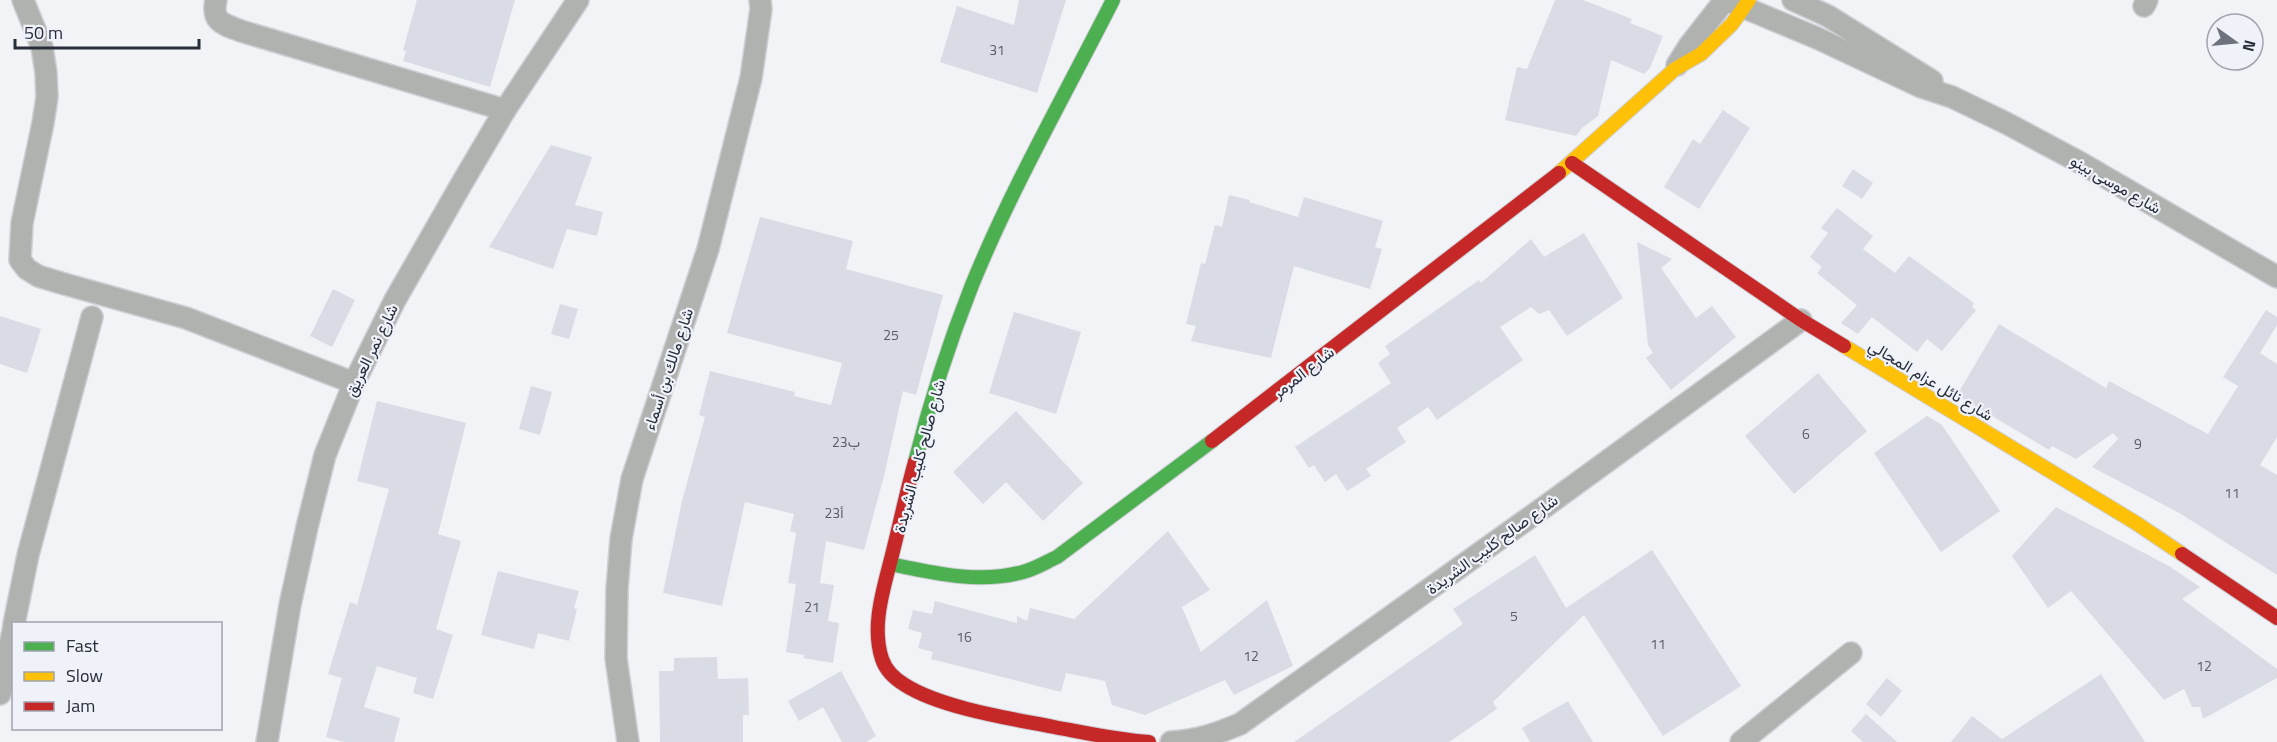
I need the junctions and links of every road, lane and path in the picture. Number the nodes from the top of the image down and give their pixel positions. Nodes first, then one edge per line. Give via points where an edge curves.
1 (23, 0) edge
2 (216, 0) edge
3 (578, 0) edge
4 (760, 0) edge
5 (1113, 0) edge
6 (1801, 1) edge
7 (1736, 2) edge
8 (1832, 8) edge
9 (1796, 29) junction
10 (1818, 38) junction
11 (1675, 69) joint
12 (1952, 97) junction
13 (505, 110) junction
14 (1572, 163) junction
15 (2277, 277) edge
16 (92, 317) dead end
17 (1801, 320) junction
18 (354, 383) junction
19 (890, 564) junction
20 (2277, 618) edge
21 (15, 622) edge
22 (12, 635) edge
23 (1851, 653) dead end
24 (0, 694) edge
25 (1751, 739) edge
26 (267, 742) edge
27 (628, 742) edge
28 (1149, 742) edge
29 (1171, 742) edge

1 - 18 street via 42,47 47,97 22,223 20,260 27,269 38,276 186,318
2 - 13 street via 216,18 241,31
3 - 13 street, شارع نمر العريق
4 - 27 street, شارع مالك بن أسماء via 751,78 732,160 708,249 633,479 621,539 616,658
5 - 19 street, شارع صالح كليب الشريدة via 1030,160 972,285 930,405
6 - 8 street, شارع موسى بينو
6 - 9 street
7 - 9 street, شارع موسى بينو
7 - 11 street, شارع المرمر via 1689,46
8 - 10 street
8 - 12 street, شارع موسى بينو
9 - 10 street, شارع موسى بينو
10 - 12 street, شارع موسى بينو via 1919,86
11 - 14 street, شارع المرمر
12 - 15 street, شارع موسى بينو via 2081,163
13 - 18 street, شارع نمر العريق via 395,300
14 - 17 street, شارع نائل عزام المجالي
14 - 19 street, شارع المرمر via 1057,557 1025,572 995,578 937,574
16 - 21 street via 28,555
17 - 20 street, شارع نائل عزام المجالي via 2136,523
17 - 29 street, شارع صالح كليب الشريدة via 1240,724 1211,737
18 - 26 street, شارع نمر العريق via 325,455 307,527
19 - 28 street, شارع صالح كليب الشريدة via 879,616 878,652 898,682 950,704
22 - 24 street
23 - 25 street

